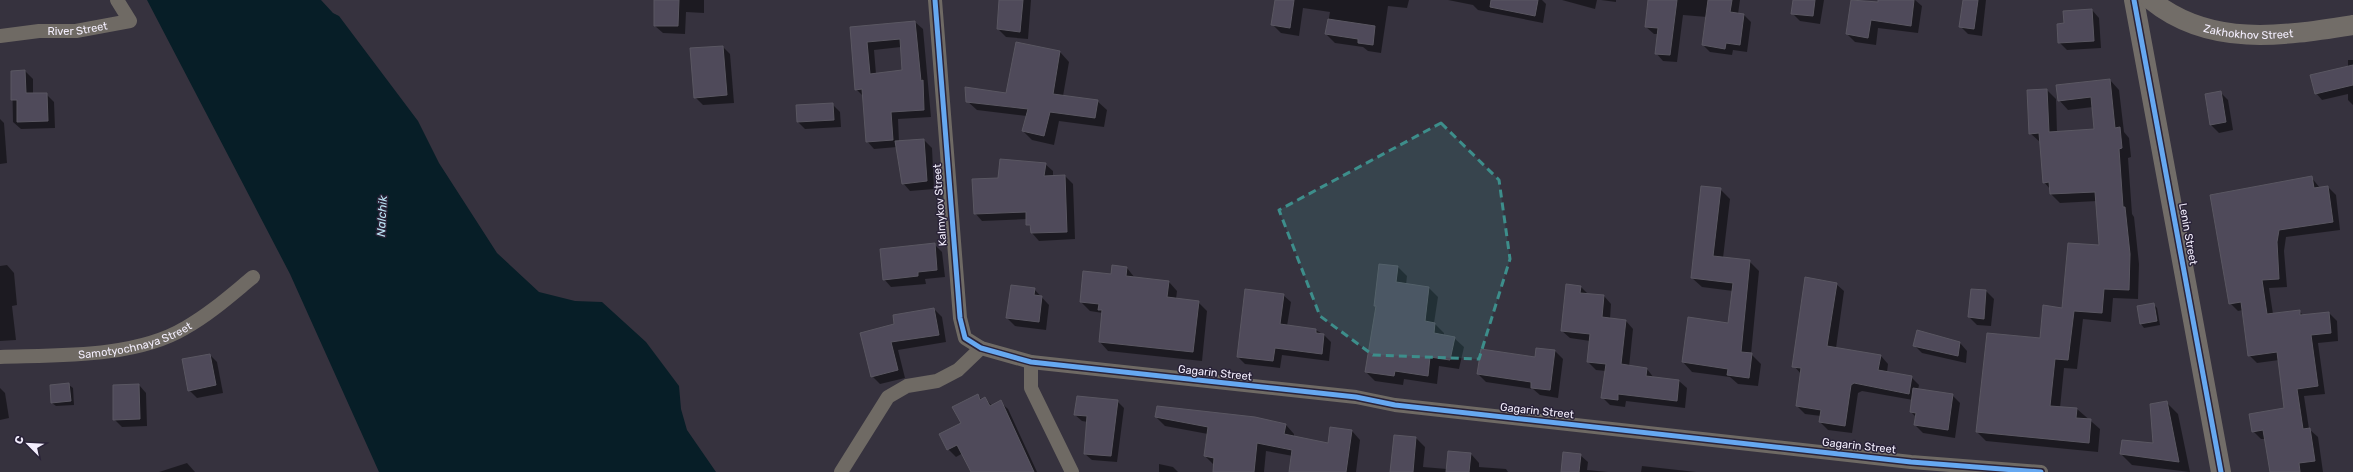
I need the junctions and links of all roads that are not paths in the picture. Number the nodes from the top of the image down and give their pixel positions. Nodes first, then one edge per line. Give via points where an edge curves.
1 (117, 0) edge
2 (935, 0) edge
3 (2134, 0) edge
4 (2151, 0) edge
5 (2353, 25) edge
6 (0, 36) edge
7 (253, 276) dead end
8 (981, 348) junction
9 (0, 357) edge
10 (1031, 362) junction
11 (841, 472) edge
12 (1072, 472) edge
13 (2041, 472) edge
14 (2221, 472) edge

1 - 6 street, River Street via 130,21 76,31 39,31
2 - 8 street, Kalmykov Street via 960,318 965,338
3 - 14 street, Lenin Street
4 - 5 street, Zakhokhov Street via 2165,11 2197,27 2246,36 2281,35
7 - 9 street, Samotyochnaya Street via 219,305 184,329 157,340 100,353
8 - 10 street, Kalmykov Street
8 - 11 street via 958,370 937,381 907,386 888,397
10 - 12 street via 1031,388
10 - 13 street, Gagarin Street via 1911,462

